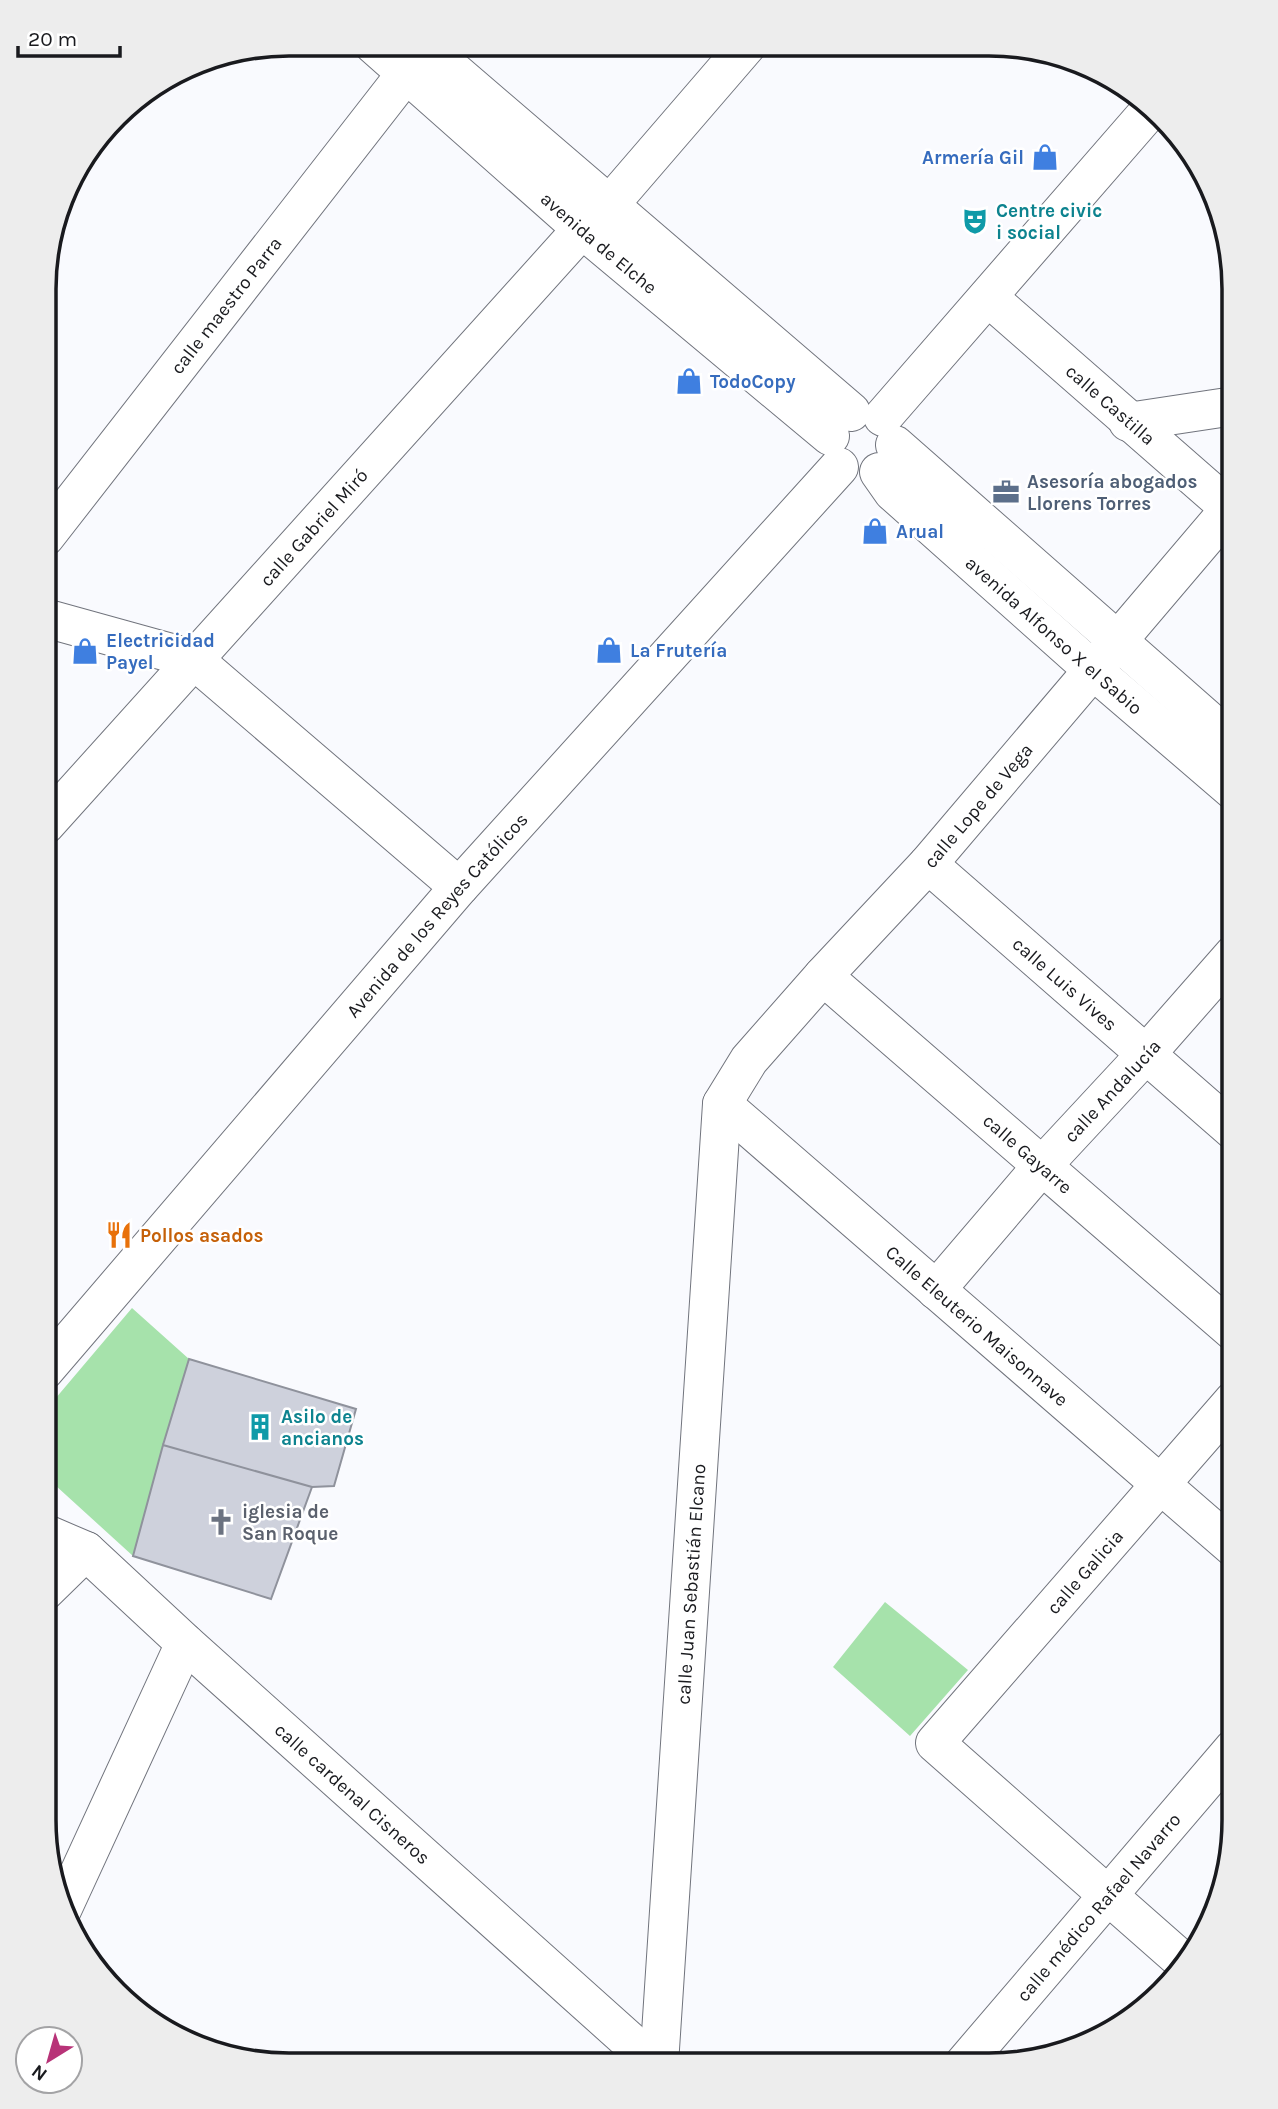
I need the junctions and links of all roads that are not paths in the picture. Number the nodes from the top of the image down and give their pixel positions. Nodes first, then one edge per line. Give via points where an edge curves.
1 (418, 56) edge
2 (425, 56) edge
3 (737, 56) edge
4 (1145, 116) edge
5 (596, 216) junction
6 (988, 298) junction
7 (1222, 408) edge
8 (1128, 422) junction
9 (863, 441) junction
10 (1222, 499) edge
11 (1222, 521) edge
12 (56, 524) edge
13 (56, 621) edge
14 (1104, 655) junction
15 (193, 659) junction
16 (1222, 735) edge
17 (1222, 779) edge
18 (56, 813) edge
19 (928, 864) junction
20 (459, 887) junction
21 (1222, 968) edge
22 (823, 976) junction
23 (1147, 1053) junction
24 (722, 1104) junction
25 (1222, 1119) edge
26 (1041, 1167) junction
27 (936, 1290) junction
28 (1222, 1322) edge
29 (56, 1357) edge
30 (1222, 1414) edge
31 (1161, 1484) junction
32 (1222, 1537) edge
33 (56, 1538) edge
34 (86, 1550) junction
35 (56, 1580) edge
36 (186, 1643) junction
37 (1222, 1762) edge
38 (1107, 1894) junction
39 (68, 1896) edge
40 (1178, 1957) edge
41 (645, 2053) edge
42 (658, 2053) edge
43 (973, 2053) edge

1 - 12 street, calle maestro Parra
2 - 5 street, avenida de Elche
3 - 5 street, calle Gabriel Miró
4 - 6 street, Avenida de los Reyes Católicos
5 - 9 street, avenida de Elche
5 - 15 street, calle Gabriel Miró
6 - 8 street, calle Castilla
6 - 9 street, Avenida de los Reyes Católicos
7 - 8 street
8 - 10 street, calle Castilla
9 - 14 street, avenida Alfonso X el Sabio via 893,492
9 - 20 street, Avenida de los Reyes Católicos
11 - 14 street, calle Lope de Vega
13 - 15 street
14 - 16 street, avenida Alfonso X el Sabio
14 - 17 street, avenida Alfonso X el Sabio
14 - 19 street, calle Lope de Vega
15 - 18 street, calle Gabriel Miró
15 - 20 street
19 - 22 street, calle Lope de Vega
19 - 23 street, calle Luis Vives
20 - 29 street, Avenida de los Reyes Católicos
21 - 23 street, calle Andalucía
22 - 24 street, calle Lope de Vega via 748,1060
22 - 26 street, calle Gayarre
23 - 25 street, calle Luis Vives
23 - 26 street, calle Andalucía
24 - 27 street, Calle Eleuterio Maisonnave
24 - 42 street, calle Juan Sebastián Elcano
26 - 27 street, calle Andalucía
26 - 28 street, calle Gayarre
27 - 31 street, Calle Eleuterio Maisonnave
30 - 31 street, calle Galicia
31 - 32 street, Calle Eleuterio Maisonnave
31 - 38 street, calle Galicia via 935,1742
33 - 34 street, calle cardenal Cisneros
34 - 35 street
34 - 36 street, calle cardenal Cisneros
36 - 39 street
36 - 41 street, calle cardenal Cisneros
37 - 38 street, calle médico Rafael Navarro
38 - 40 street
38 - 43 street, calle médico Rafael Navarro

